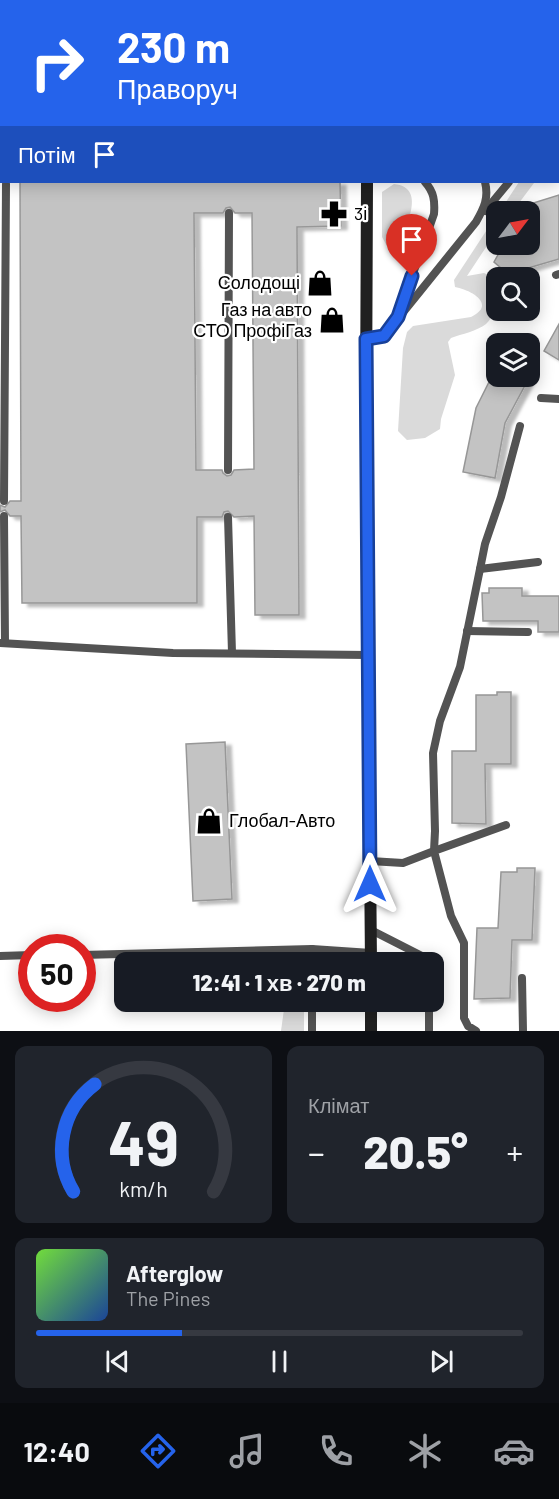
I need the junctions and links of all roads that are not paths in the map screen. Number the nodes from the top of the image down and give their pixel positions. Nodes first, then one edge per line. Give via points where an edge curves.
1 (367, 183) edge
2 (426, 183) edge
3 (485, 183) edge
4 (507, 183) edge
5 (6, 184) dead end
6 (229, 213) dead end
7 (476, 222) junction
8 (398, 317) junction
9 (366, 339) junction
10 (541, 398) dead end
11 (559, 399) edge
12 (520, 426) dead end
13 (228, 470) dead end
14 (4, 501) dead end
15 (4, 516) dead end
16 (228, 517) dead end
17 (538, 562) dead end
18 (480, 569) junction
19 (467, 631) junction
20 (528, 632) dead end
21 (3, 643) edge
22 (231, 653) junction
23 (368, 655) junction
24 (506, 825) dead end
25 (434, 851) junction
26 (370, 861) junction
27 (370, 930) junction
28 (312, 949) joint
29 (332, 952) edge
30 (371, 952) edge
31 (414, 952) edge
32 (18, 955) edge
33 (96, 955) edge
34 (0, 956) edge
35 (522, 978) dead end
36 (312, 1012) edge
37 (371, 1012) edge
38 (429, 1012) edge
39 (468, 1028) edge
40 (312, 1031) edge
41 (371, 1031) edge
42 (429, 1031) edge
43 (476, 1031) edge
44 (523, 1031) edge

1 - 9 main road
2 - 8 lane via 435,201 434,214
3 - 7 lane via 486,204
4 - 7 lane
5 - 14 lane
6 - 13 lane
7 - 8 lane
8 - 9 lane via 384,336
9 - 23 main road
10 - 11 lane
12 - 18 lane
15 - 21 lane
16 - 22 lane
17 - 18 lane
18 - 19 lane
19 - 20 lane
19 - 25 lane via 433,753
21 - 22 lane
22 - 23 lane
23 - 26 main road
24 - 25 lane
25 - 26 lane via 403,863
25 - 39 lane via 452,916 464,943 464,1018
26 - 27 main road
27 - 30 main road
27 - 31 lane
28 - 29 lane
28 - 33 lane
32 - 34 lane
35 - 44 lane
36 - 40 lane
37 - 41 main road
38 - 42 lane
39 - 43 lane

